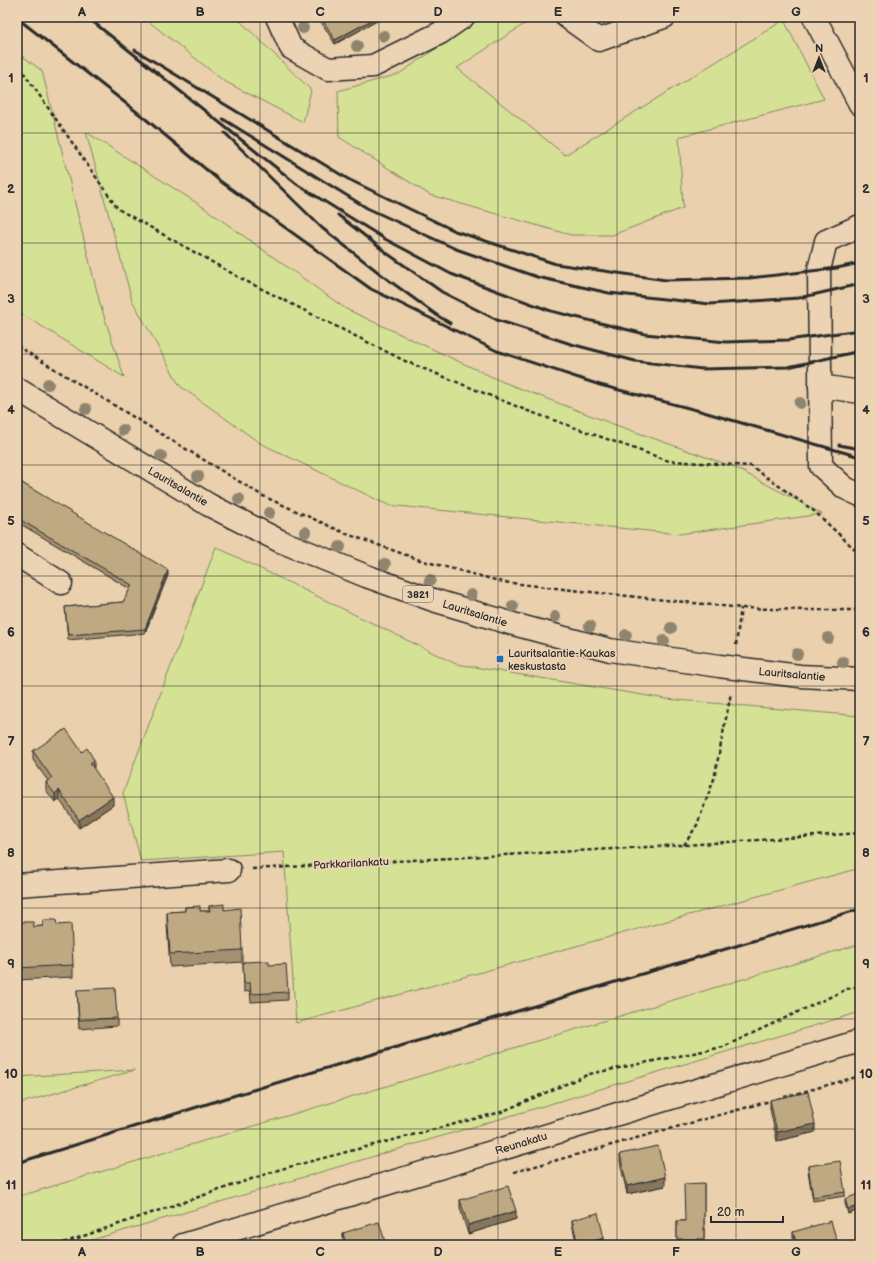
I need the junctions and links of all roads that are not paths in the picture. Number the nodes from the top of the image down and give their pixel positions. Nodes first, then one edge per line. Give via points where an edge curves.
1 (277, 17) edge
2 (463, 17) edge
3 (567, 17) edge
4 (664, 17) edge
5 (814, 17) edge
6 (860, 104) edge
7 (860, 226) edge
8 (820, 386) junction
9 (17, 389) edge
10 (860, 392) edge
11 (860, 495) edge
12 (17, 555) edge
13 (61, 583) dead end
14 (860, 679) edge
15 (229, 870) road end
16 (17, 885) edge
17 (860, 1041) edge
18 (211, 1241) edge
19 (183, 1245) edge

1 - 2 main road via 291,48 328,69 373,66 440,33
3 - 4 main road via 599,40
5 - 6 main road
7 - 8 main road via 826,241 819,270
8 - 10 main road
8 - 11 main road via 821,466 845,488
9 - 14 main road, Lauritsalantie / 3821 via 209,505 280,541 433,600 610,650 800,676
12 - 13 main road
15 - 16 main road
17 - 18 main road, Reunakatu
18 - 19 main road, Reunakatu

